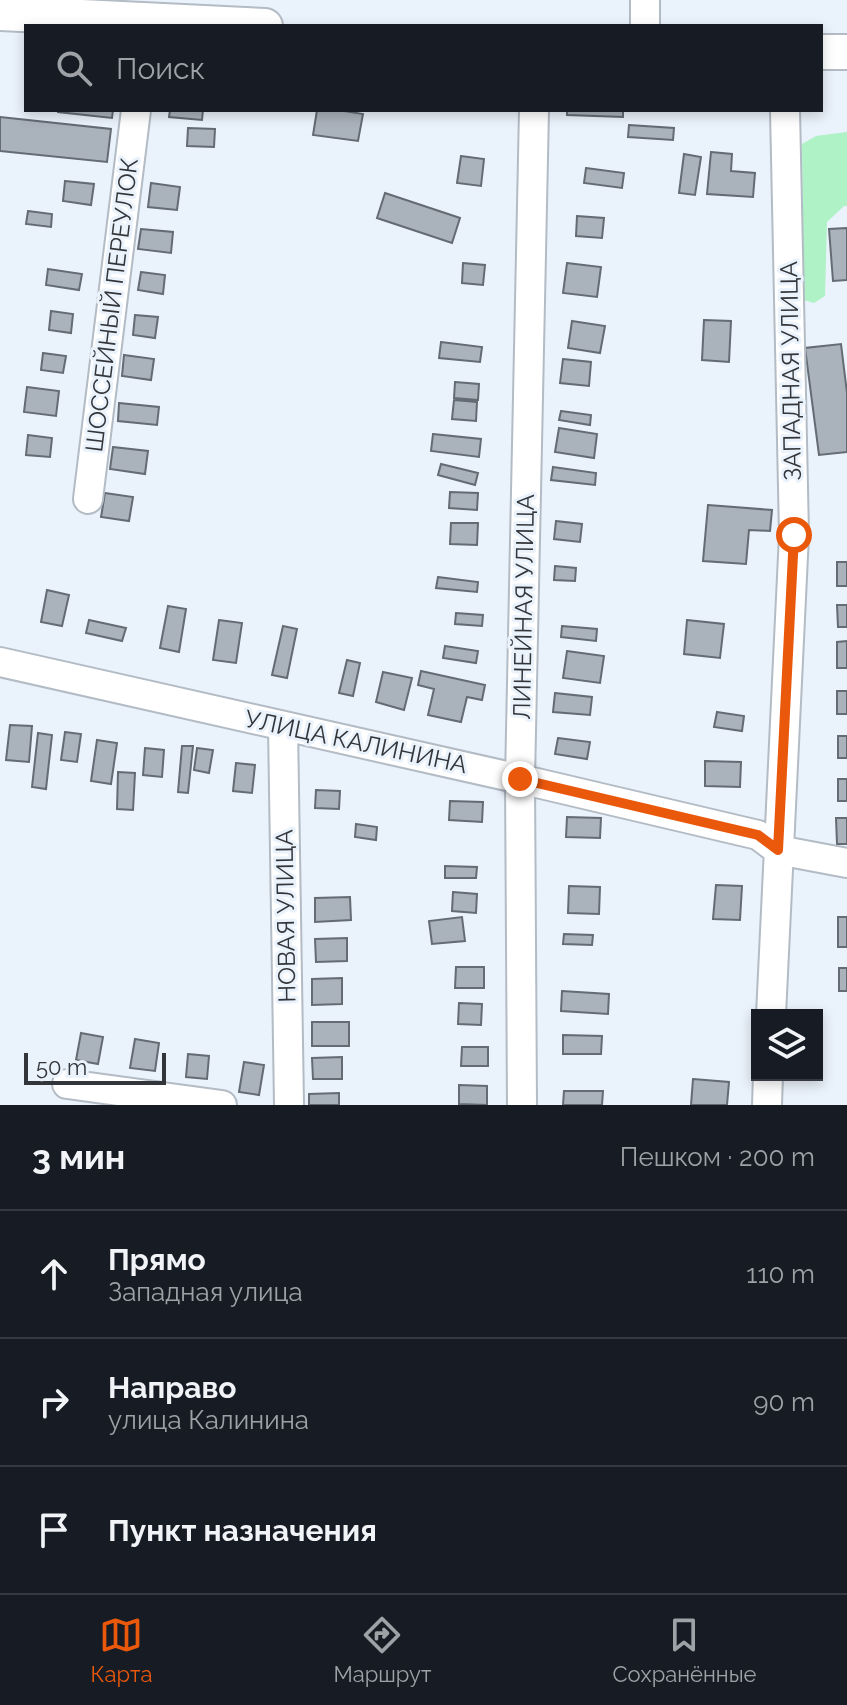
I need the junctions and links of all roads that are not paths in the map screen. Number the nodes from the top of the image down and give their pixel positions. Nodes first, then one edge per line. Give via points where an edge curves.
1 (645, 0) edge
2 (70, 8) edge
3 (0, 13) edge
4 (147, 23) edge
5 (186, 24) edge
6 (645, 24) edge
7 (823, 52) edge
8 (847, 52) edge
9 (136, 112) edge
10 (534, 112) edge
11 (785, 112) edge
12 (88, 499) dead end
13 (0, 662) edge
14 (283, 726) junction
15 (520, 779) junction
16 (778, 850) junction
17 (847, 863) edge
18 (771, 1009) edge
19 (768, 1081) edge
20 (67, 1084) dead end
21 (222, 1105) edge
22 (289, 1105) edge
23 (522, 1105) edge
24 (767, 1105) edge

1 - 6 street
2 - 3 main road
2 - 4 main road
4 - 5 main road
7 - 8 main road
9 - 12 street, ШОССЕЙНЫЙ ПЕРЕУЛОК
10 - 15 street, ЛИНЕЙНАЯ УЛИЦА
11 - 16 street, ЗАПАДНАЯ УЛИЦА via 794,535
13 - 14 street, УЛИЦА КАЛИНИНА
14 - 15 street, УЛИЦА КАЛИНИНА
14 - 22 street, НОВАЯ УЛИЦА
15 - 16 street, УЛИЦА КАЛИНИНА via 758,835
15 - 23 street, ЛИНЕЙНАЯ УЛИЦА
16 - 17 street, УЛИЦА КАЛИНИНА
16 - 18 street, ЗАПАДНАЯ УЛИЦА
19 - 24 street
20 - 21 street

